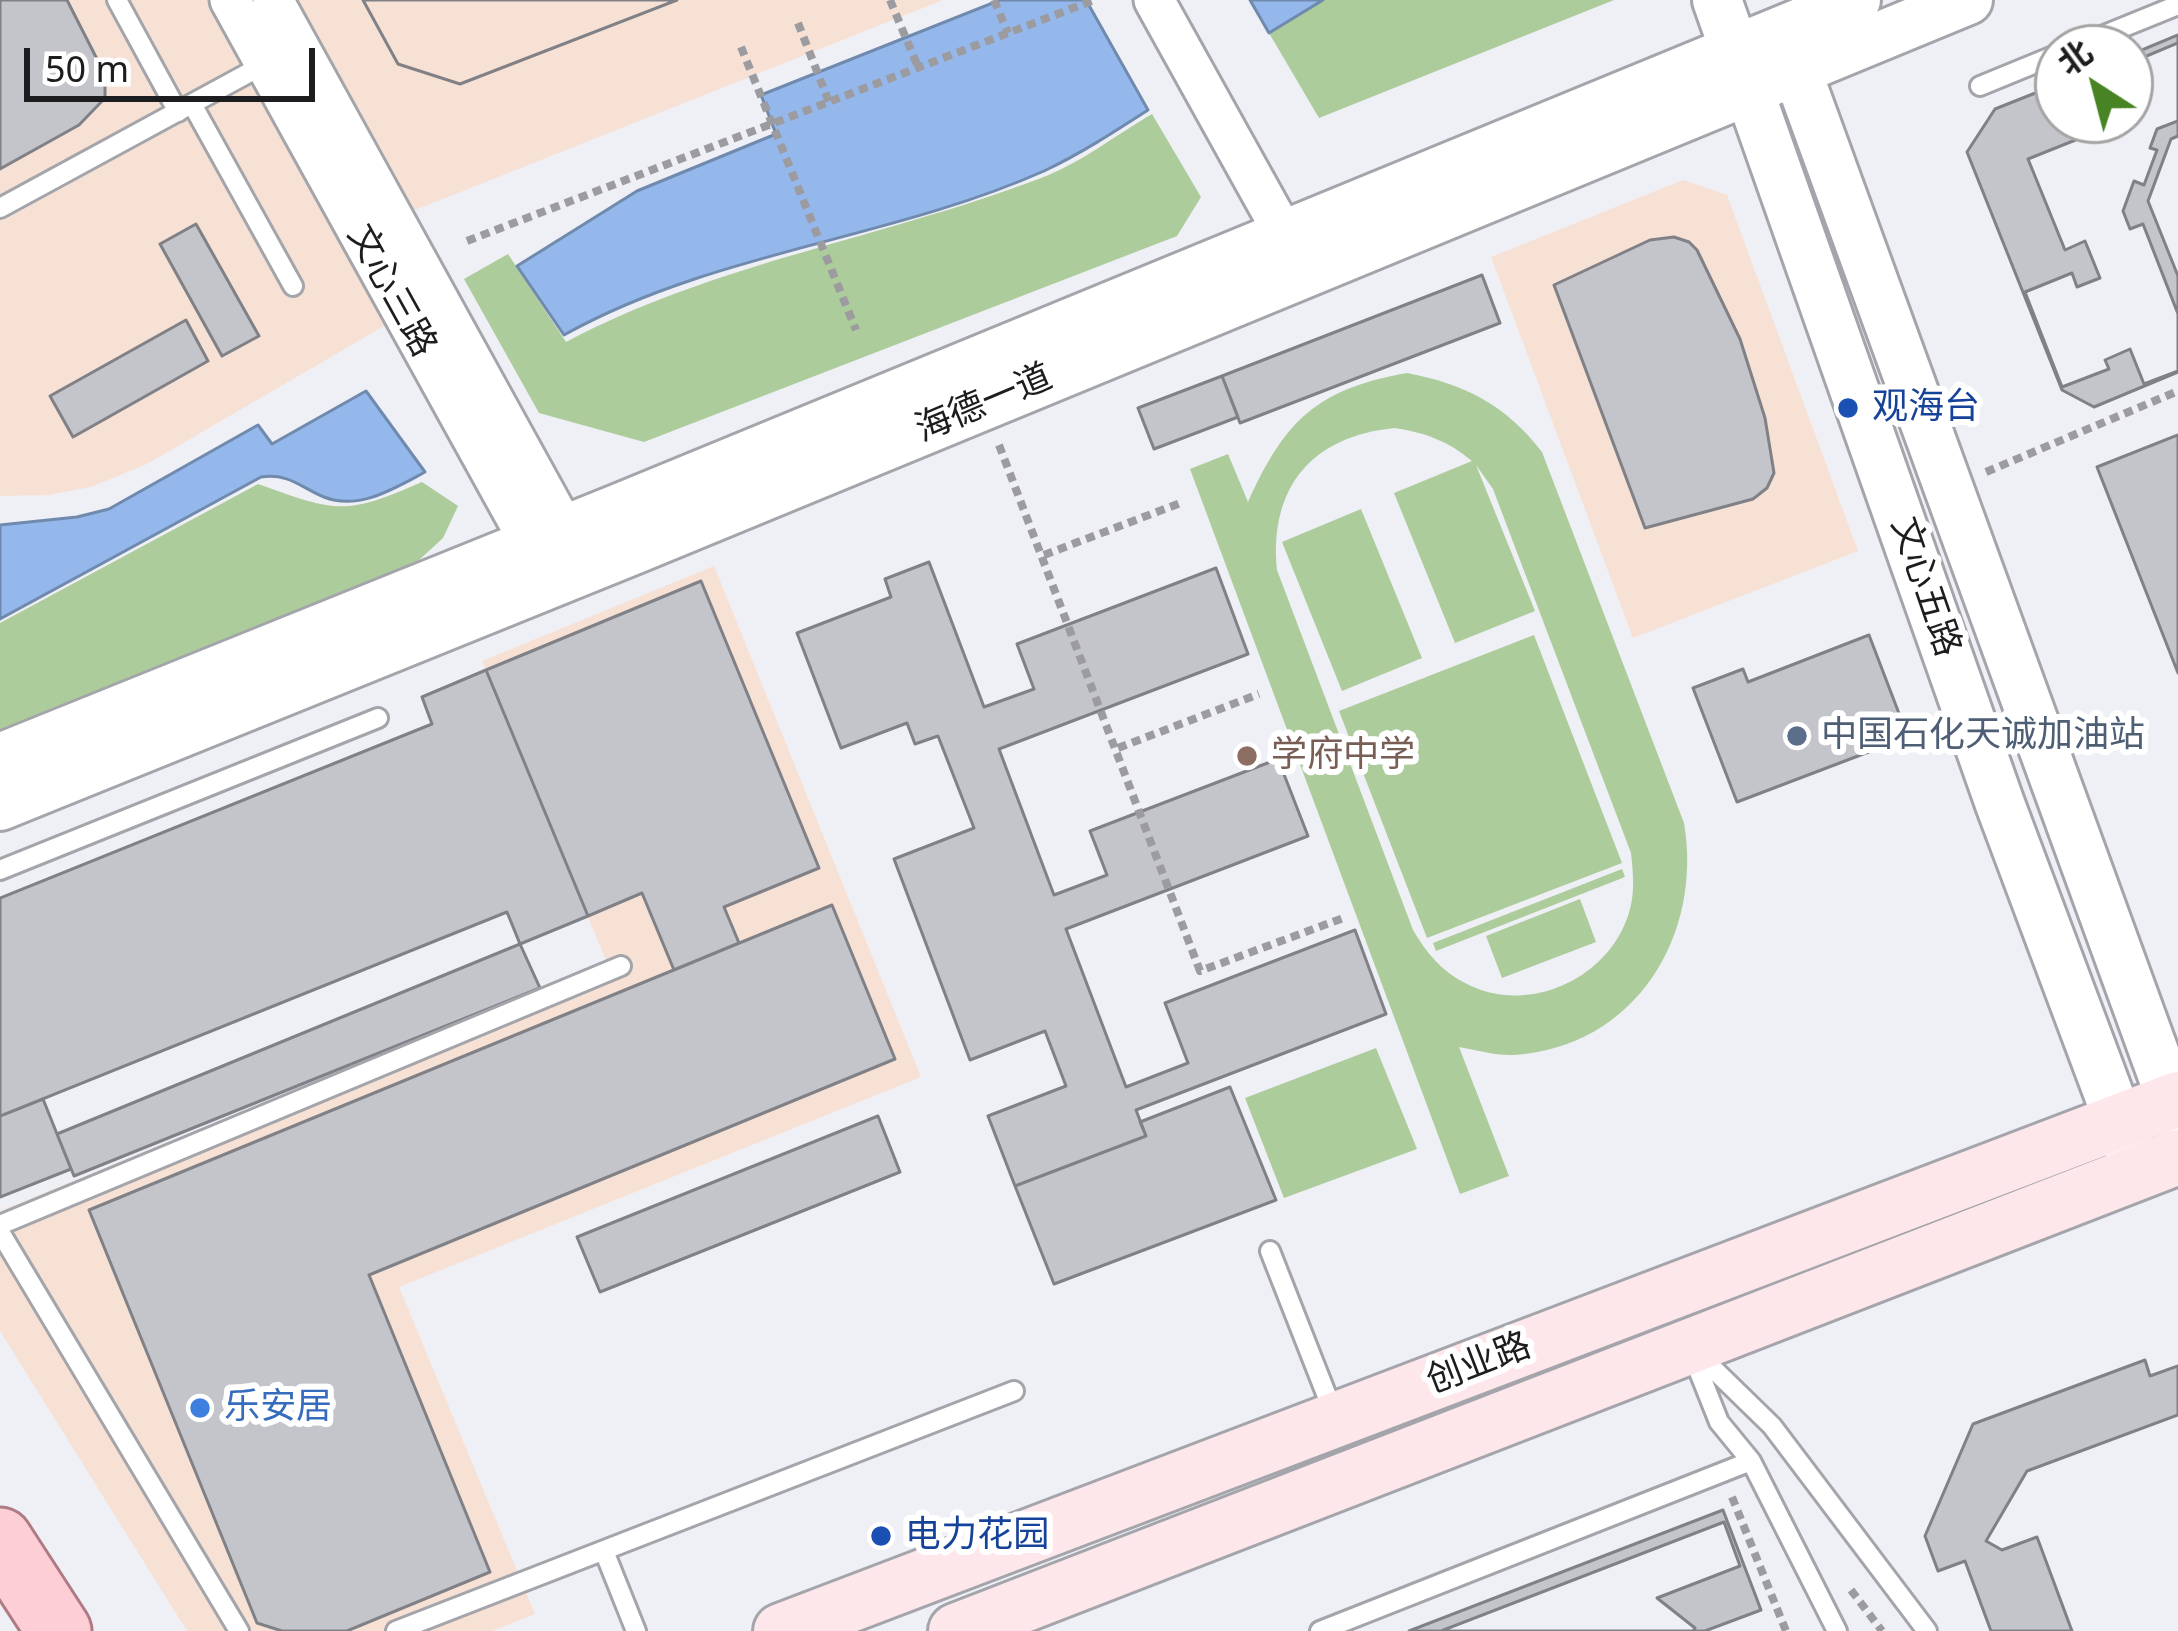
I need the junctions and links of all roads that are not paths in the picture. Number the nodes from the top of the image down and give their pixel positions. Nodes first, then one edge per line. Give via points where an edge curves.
1 (117, 0) edge
2 (230, 0) edge
3 (273, 0) edge
4 (1154, 0) edge
5 (1718, 0) edge
6 (1856, 0) edge
7 (1967, 0) edge
8 (2178, 5) edge
9 (2131, 24) edge
10 (1783, 33) edge
11 (266, 64) junction
12 (2034, 64) edge
13 (1743, 68) junction
14 (1980, 86) dead end
15 (185, 108) junction
16 (0, 208) edge
17 (1294, 252) junction
18 (293, 286) dead end
19 (559, 556) junction
20 (378, 718) dead end
21 (0, 758) edge
22 (0, 806) edge
23 (0, 870) edge
24 (621, 966) dead end
25 (2176, 1106) edge
26 (2118, 1120) junction
27 (2158, 1165) edge
28 (0, 1229) edge
29 (1270, 1251) dead end
30 (1688, 1344) junction
31 (1014, 1391) dead end
32 (1336, 1419) junction
33 (1751, 1461) junction
34 (4, 1541) edge
35 (604, 1551) junction
36 (59, 1630) edge
37 (239, 1631) edge
38 (396, 1631) edge
39 (636, 1631) edge
40 (781, 1631) edge
41 (956, 1631) edge
42 (1320, 1631) edge
43 (1837, 1631) edge
44 (1927, 1631) edge

1 - 15 lane
2 - 11 street, 文心三路
3 - 19 street, 文心三路
4 - 17 street
5 - 13 street, 文心五路
6 - 10 street, 海德一道
7 - 10 street, 海德一道
8 - 9 lane
10 - 13 street, 海德一道
10 - 25 street, 文心五路
11 - 15 lane
11 - 19 street, 文心三路
12 - 14 lane
13 - 17 street, 海德一道
13 - 26 street, 文心五路
15 - 16 lane
15 - 18 lane
17 - 19 street, 海德一道
19 - 21 street, 海德一道
19 - 22 street, 海德一道
20 - 23 lane
24 - 28 lane
25 - 26 main road, 创业路
26 - 27 street, 文心五路
26 - 32 main road, 创业路
27 - 30 main road, 创业路
28 - 37 lane
29 - 32 lane
30 - 33 lane via 1719,1422
30 - 41 main road, 创业路
30 - 44 lane via 1772,1426
31 - 35 lane
32 - 40 main road, 创业路
33 - 42 lane
33 - 43 lane
34 - 36 main road
35 - 38 lane
35 - 39 lane

